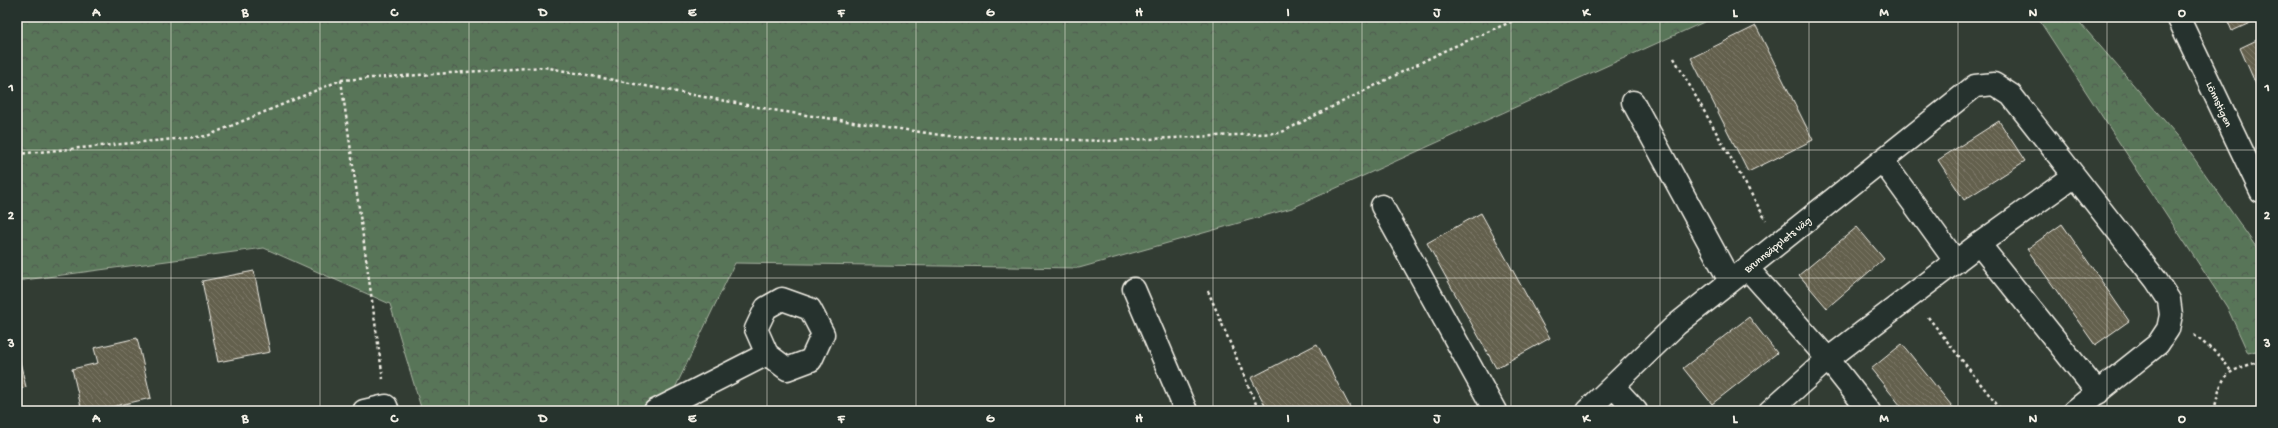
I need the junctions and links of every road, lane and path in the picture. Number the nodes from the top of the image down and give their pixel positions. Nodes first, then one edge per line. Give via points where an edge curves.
1 (1522, 17) edge
2 (2178, 17) edge
3 (1674, 58) dead end
4 (341, 80) junction
5 (1633, 102) dead end
6 (17, 154) edge
7 (1882, 160) junction
8 (2074, 176) junction
9 (2261, 191) edge
10 (1382, 206) dead end
11 (1779, 243) junction
12 (1979, 244) junction
13 (1956, 262) junction
14 (1747, 268) junction
15 (1730, 281) junction
16 (1134, 288) dead end
17 (1208, 291) dead end
18 (1911, 296) junction
19 (2172, 315) junction
20 (767, 354) dead end
21 (1828, 359) junction
22 (2261, 361) edge
23 (2231, 370) junction
24 (1613, 386) junction
25 (2098, 394) junction
26 (387, 408) edge
27 (364, 411) edge
28 (655, 411) edge
29 (1186, 411) edge
30 (1259, 411) edge
31 (1495, 411) edge
32 (1587, 411) edge
33 (1636, 411) edge
34 (1770, 411) edge
35 (1869, 411) edge
36 (2002, 411) edge
37 (2074, 411) edge
38 (2214, 411) edge

1 - 4 path via 1446,50 1280,133 1107,141 947,136 779,110 544,67
2 - 9 street, Lönnstigen
3 - 11 path
4 - 6 path via 207,136
4 - 26 path
5 - 15 street
7 - 8 street, Brunnsäpplets väg via 1975,86 1994,84 2012,95
7 - 11 street, Brunnsäpplets väg
7 - 13 street
8 - 12 street
8 - 19 street via 2156,280 2169,300
10 - 31 street
11 - 14 street, Brunnsäpplets väg
12 - 13 street
12 - 25 street
13 - 18 street
14 - 15 street, Brunnsäpplets väg
14 - 21 street
15 - 24 street, Brunnsäpplets väg via 1676,325
16 - 29 street
17 - 30 path
18 - 21 street
18 - 36 path
19 - 23 path via 2220,356
19 - 25 street via 2168,329 2158,344
20 - 28 street
21 - 34 street
21 - 35 street
22 - 23 path
23 - 38 path via 2221,383
24 - 32 street, Brunnsäpplets väg
24 - 33 street
25 - 37 street
26 - 27 street

